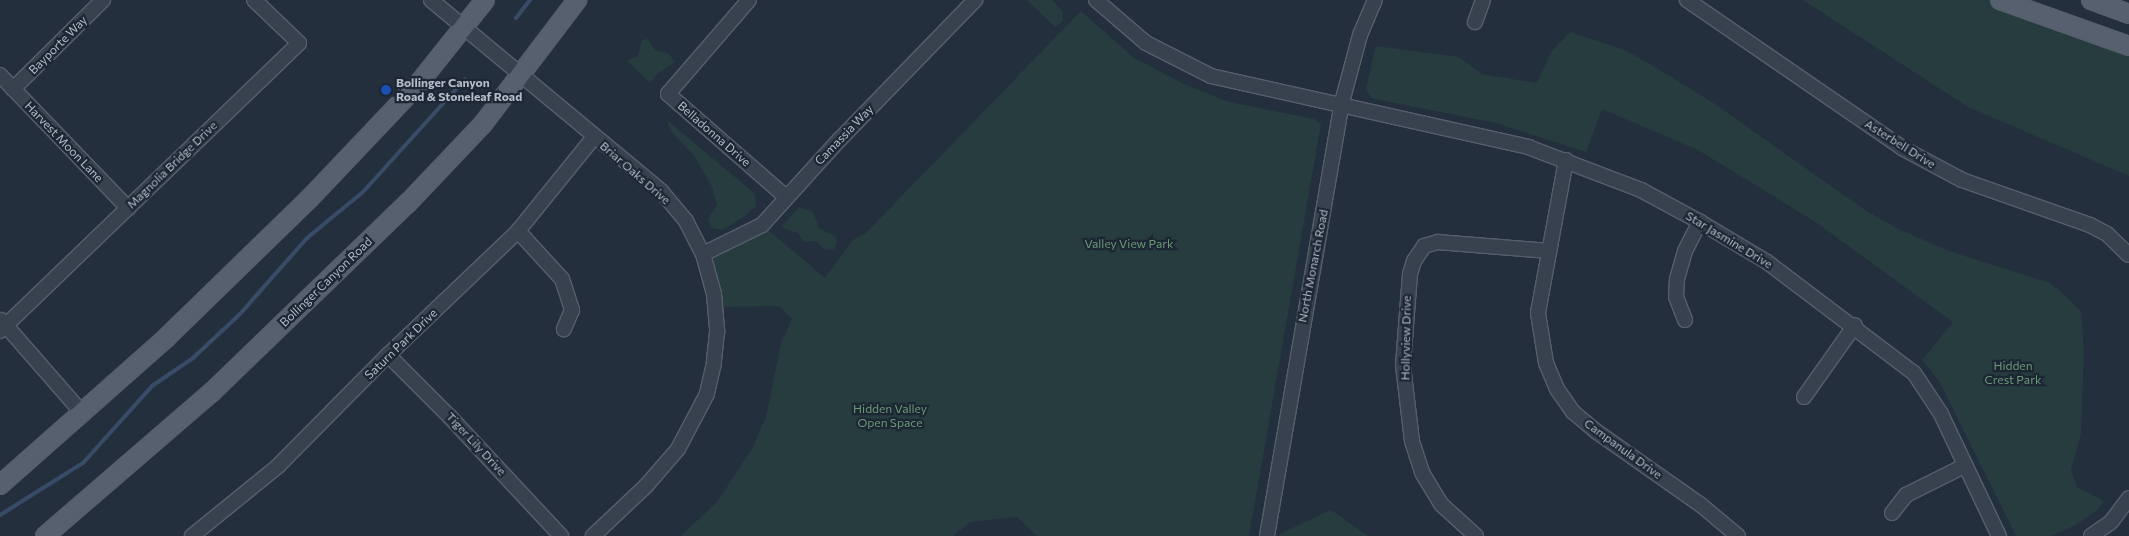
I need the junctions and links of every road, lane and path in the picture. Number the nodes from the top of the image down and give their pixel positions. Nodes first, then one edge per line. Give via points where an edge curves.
1 (103, 0) edge
2 (254, 0) edge
3 (430, 0) edge
4 (485, 0) edge
5 (577, 0) edge
6 (748, 0) edge
7 (975, 0) edge
8 (1096, 0) edge
9 (1375, 0) edge
10 (1483, 0) edge
11 (1687, 0) edge
12 (2000, 0) edge
13 (2091, 0) edge
14 (2129, 14) edge
15 (1475, 22) dead end
16 (465, 27) junction
17 (2129, 46) edge
18 (0, 75) edge
19 (522, 76) junction
20 (13, 89) junction
21 (1341, 106) junction
22 (594, 137) junction
23 (1566, 160) junction
24 (786, 197) junction
25 (128, 208) junction
26 (1700, 222) junction
27 (518, 231) junction
28 (1549, 251) junction
29 (703, 254) junction
30 (2129, 255) edge
31 (1685, 320) dead end
32 (1855, 325) junction
33 (2, 326) edge
34 (564, 329) dead end
35 (388, 355) junction
36 (1804, 397) dead end
37 (83, 414) junction
38 (1964, 466) junction
39 (0, 485) edge
40 (2129, 498) edge
41 (1892, 513) dead end
42 (45, 536) edge
43 (192, 536) edge
44 (560, 536) edge
45 (593, 536) edge
46 (1267, 536) edge
47 (1476, 536) edge
48 (1738, 536) edge
49 (1999, 536) edge
50 (2091, 536) edge

1 - 20 street, Bayporte Way
2 - 25 street, Magnolia Bridge Drive via 299,42
3 - 16 street, Briar Oaks Drive
4 - 16 main road
5 - 19 main road, Bollinger Canyon Road
6 - 24 street, Belladonna Drive via 668,94
7 - 24 street, Camassia Way
8 - 21 street, Star Jasmine Drive via 1146,42 1211,76
9 - 21 street, North Monarch Road via 1360,35
10 - 15 street
11 - 30 street, Asterbell Drive via 1902,148 1962,180 2090,225 2107,234
12 - 17 main road
13 - 14 main road
16 - 19 street, Briar Oaks Drive
16 - 37 main road via 418,84 310,198
18 - 20 street, Harvest Moon Lane
19 - 22 street, Briar Oaks Drive
19 - 42 main road, Bollinger Canyon Road via 483,124 408,203 212,392
20 - 25 street, Harvest Moon Lane
21 - 23 street, Star Jasmine Drive via 1485,136
21 - 46 street, North Monarch Road
22 - 27 street, Saturn Park Drive
22 - 29 street, Briar Oaks Drive via 661,192 686,221
23 - 26 street, Star Jasmine Drive via 1642,190
23 - 28 street, Campanula Drive
24 - 29 street, Camassia Way via 762,225
25 - 33 street, Magnolia Bridge Drive
26 - 31 street via 1685,251 1677,279 1676,298
26 - 32 street, Star Jasmine Drive via 1767,262
27 - 34 street via 562,279 572,310
27 - 35 street, Saturn Park Drive
28 - 47 street, Hollyview Drive via 1438,242 1424,246 1410,274 1403,365 1412,441 1422,472 1441,504
28 - 48 street, Campanula Drive via 1538,313 1546,363 1557,389 1574,412 1596,432 1701,505
29 - 45 street, Briar Oaks Drive via 714,294 717,332 707,394 678,449 646,486
32 - 36 street
32 - 38 street, Star Jasmine Drive via 1914,373 1928,389
33 - 37 street
35 - 43 street, Saturn Park Drive via 278,466
35 - 44 street, Tiger Lily Drive
37 - 39 main road
38 - 41 street via 1906,495
38 - 49 street, Star Jasmine Drive
40 - 50 street via 2111,522

